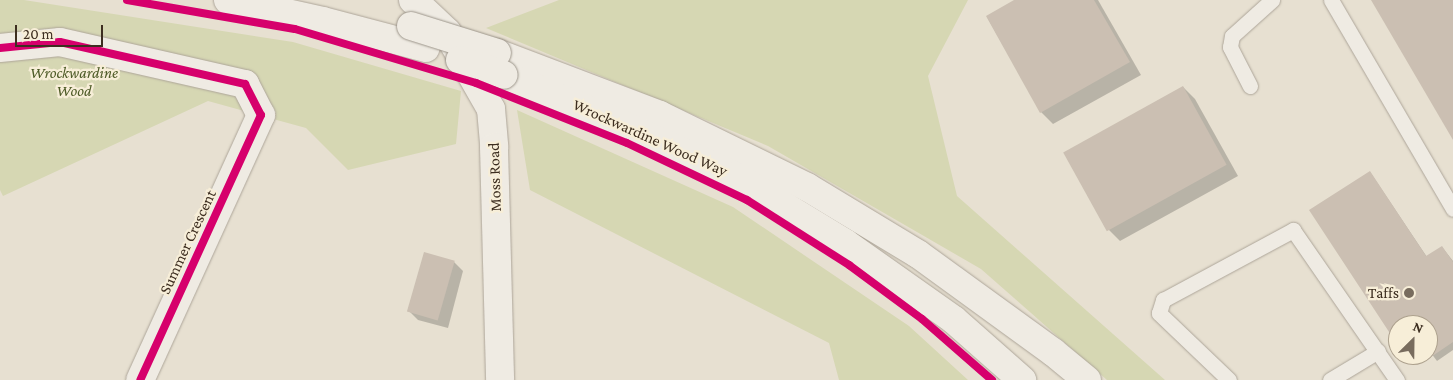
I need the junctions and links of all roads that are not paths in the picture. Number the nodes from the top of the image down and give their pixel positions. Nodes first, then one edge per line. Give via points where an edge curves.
1 (228, 0) edge
2 (316, 0) edge
3 (1272, 0) edge
4 (1331, 0) edge
5 (416, 25) edge
6 (0, 48) edge
7 (500, 64) junction
8 (1250, 86) dead end
9 (1453, 209) edge
10 (1378, 351) junction
11 (140, 380) edge
12 (500, 380) edge
13 (1022, 380) edge
14 (1087, 380) edge
15 (1229, 380) edge
16 (1330, 380) edge
17 (1397, 380) edge

1 - 5 main road, Wrockwardine Wood Way via 323,21
2 - 5 main road, Wrockwardine Wood Way
3 - 8 lane via 1232,36 1230,47
4 - 9 lane
5 - 7 main road, Wrockwardine Wood Way, bridge
5 - 12 main road, Moss Road via 447,32 490,109 494,147
6 - 11 main road, Summer Crescent via 60,42 244,84 262,115
7 - 13 main road, Wrockwardine Wood Way via 734,176 845,242 954,320
7 - 14 main road, Wrockwardine Wood Way via 660,116 807,187 918,254
10 - 15 lane via 1293,230 1162,300 1159,313
10 - 16 lane
10 - 17 lane

